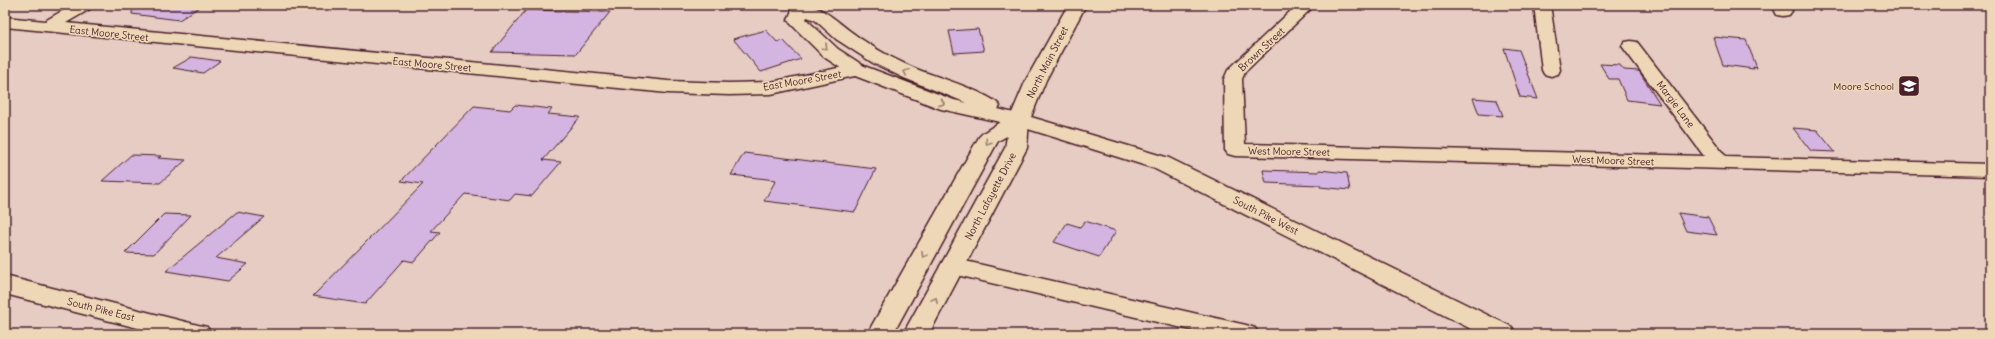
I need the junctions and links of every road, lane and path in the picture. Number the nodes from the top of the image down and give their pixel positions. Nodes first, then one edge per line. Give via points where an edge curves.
1 (84, 5) edge
2 (1077, 5) edge
3 (1307, 5) edge
4 (1542, 5) edge
5 (798, 12) edge
6 (5, 22) edge
7 (48, 26) junction
8 (1631, 46) dead end
9 (857, 70) junction
10 (1551, 70) dead end
11 (1019, 120) junction
12 (1235, 150) joint
13 (1720, 163) junction
14 (1990, 170) edge
15 (952, 266) junction
16 (5, 285) edge
17 (1488, 331) edge
18 (198, 334) edge
19 (880, 334) edge
20 (916, 334) edge
21 (1246, 334) edge

1 - 7 street
2 - 11 main road, North Main Street via 1036,80
3 - 12 street, Brown Street via 1237,70 1233,79
4 - 10 street
5 -> 9 main road via 831,53
11 -> 5 main road via 962,93 880,60 820,16
6 - 7 street, East Moore Street
7 - 9 street, East Moore Street via 668,87 771,88
8 - 13 street, Margie Lane
9 -> 11 main road via 948,105
11 - 15 main road, North Lafayette Drive via 1016,148
11 - 17 main road, South Pike West via 1161,163
11 -> 19 main road via 990,137
12 - 13 street, West Moore Street
13 - 14 street, West Moore Street
20 -> 15 main road, North Lafayette Drive
15 - 21 street
16 - 18 main road, South Pike East

